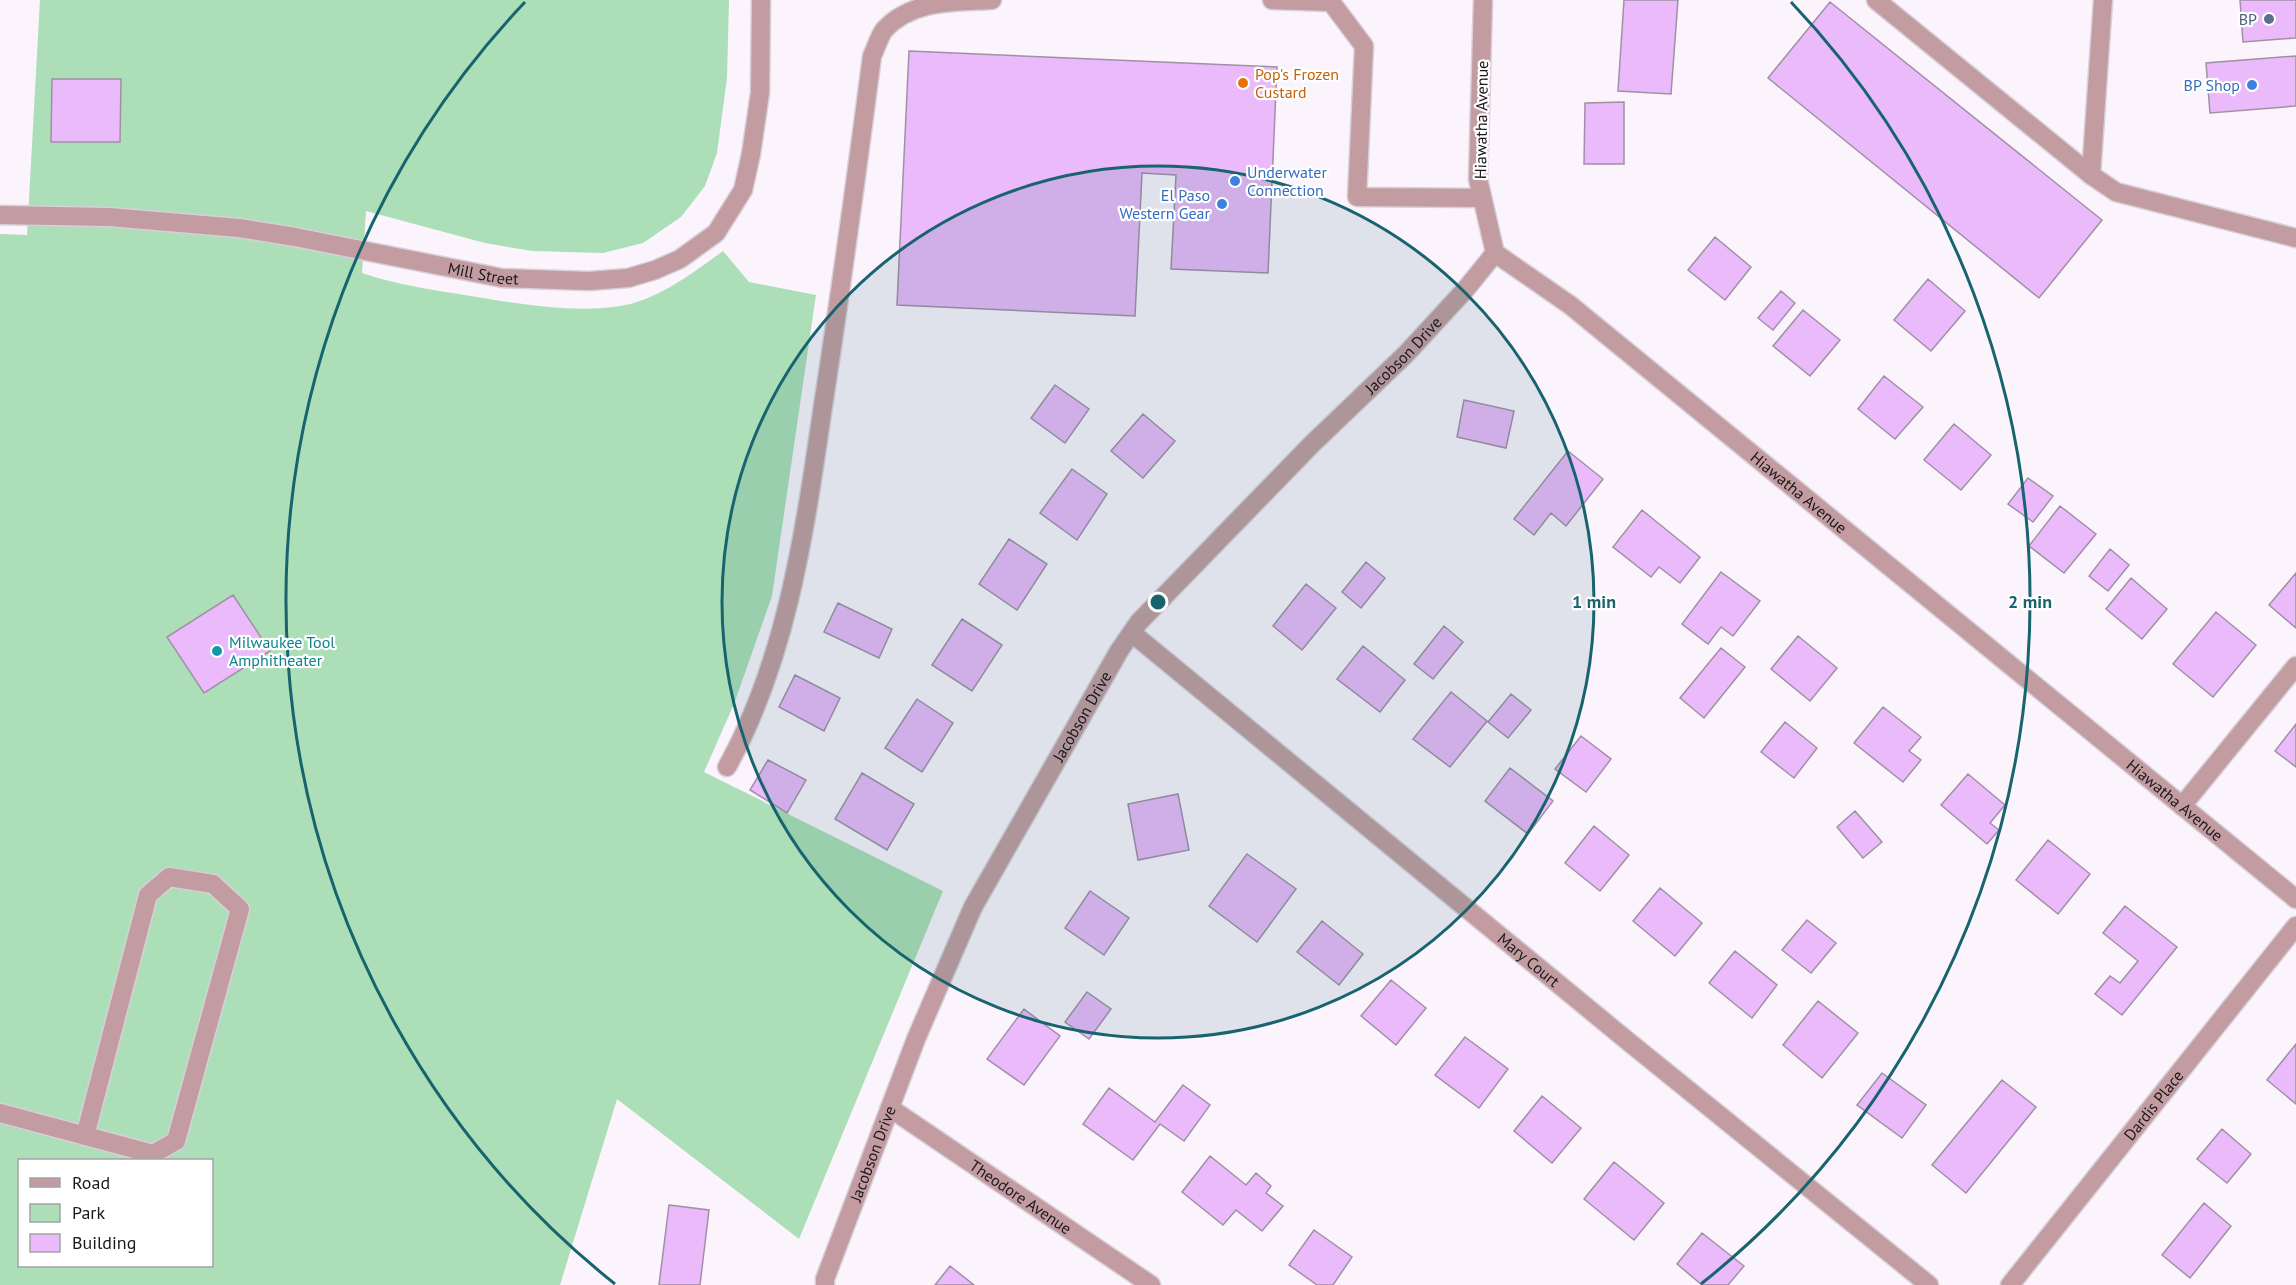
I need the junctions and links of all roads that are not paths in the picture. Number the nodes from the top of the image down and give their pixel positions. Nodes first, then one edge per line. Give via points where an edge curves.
1 (761, 0) edge
2 (992, 0) edge
3 (1272, 0) edge
4 (1483, 0) edge
5 (1876, 0) edge
6 (2103, 0) edge
7 (2091, 175) junction
8 (1482, 198) junction
9 (0, 215) edge
10 (2296, 238) edge
11 (1495, 253) junction
12 (1132, 633) junction
13 (2296, 666) edge
14 (727, 767) dead end
15 (2182, 806) junction
16 (2296, 899) edge
17 (2296, 927) edge
18 (890, 1108) junction
19 (0, 1113) edge
20 (85, 1136) junction
21 (825, 1285) edge
22 (1150, 1285) edge
23 (1929, 1285) edge
24 (2010, 1285) edge

1 - 9 street, Mill Street via 760,93 743,190 716,233 680,260 628,278 502,278 239,228 109,217
2 - 14 street via 931,3 902,13 883,32 872,56 850,233 791,596 758,703
3 - 8 street via 1331,2 1364,46 1357,197
4 - 8 street, Hiawatha Avenue via 1479,179
5 - 7 street
6 - 7 street
7 - 10 street via 2116,192
8 - 11 street, Hiawatha Avenue
11 - 12 street, Jacobson Drive via 1406,354 1311,444
11 - 15 street, Hiawatha Avenue via 1570,305
12 - 18 street, Jacobson Drive via 973,907
12 - 23 street, Mary Court
13 - 15 street
15 - 16 street, Hiawatha Avenue
17 - 24 street, Dardis Place
18 - 21 street, Jacobson Drive
18 - 22 street, Theodore Avenue
19 - 20 street
20 - 20 street via 153,1154 176,1141 240,909 213,884 169,877 148,895

